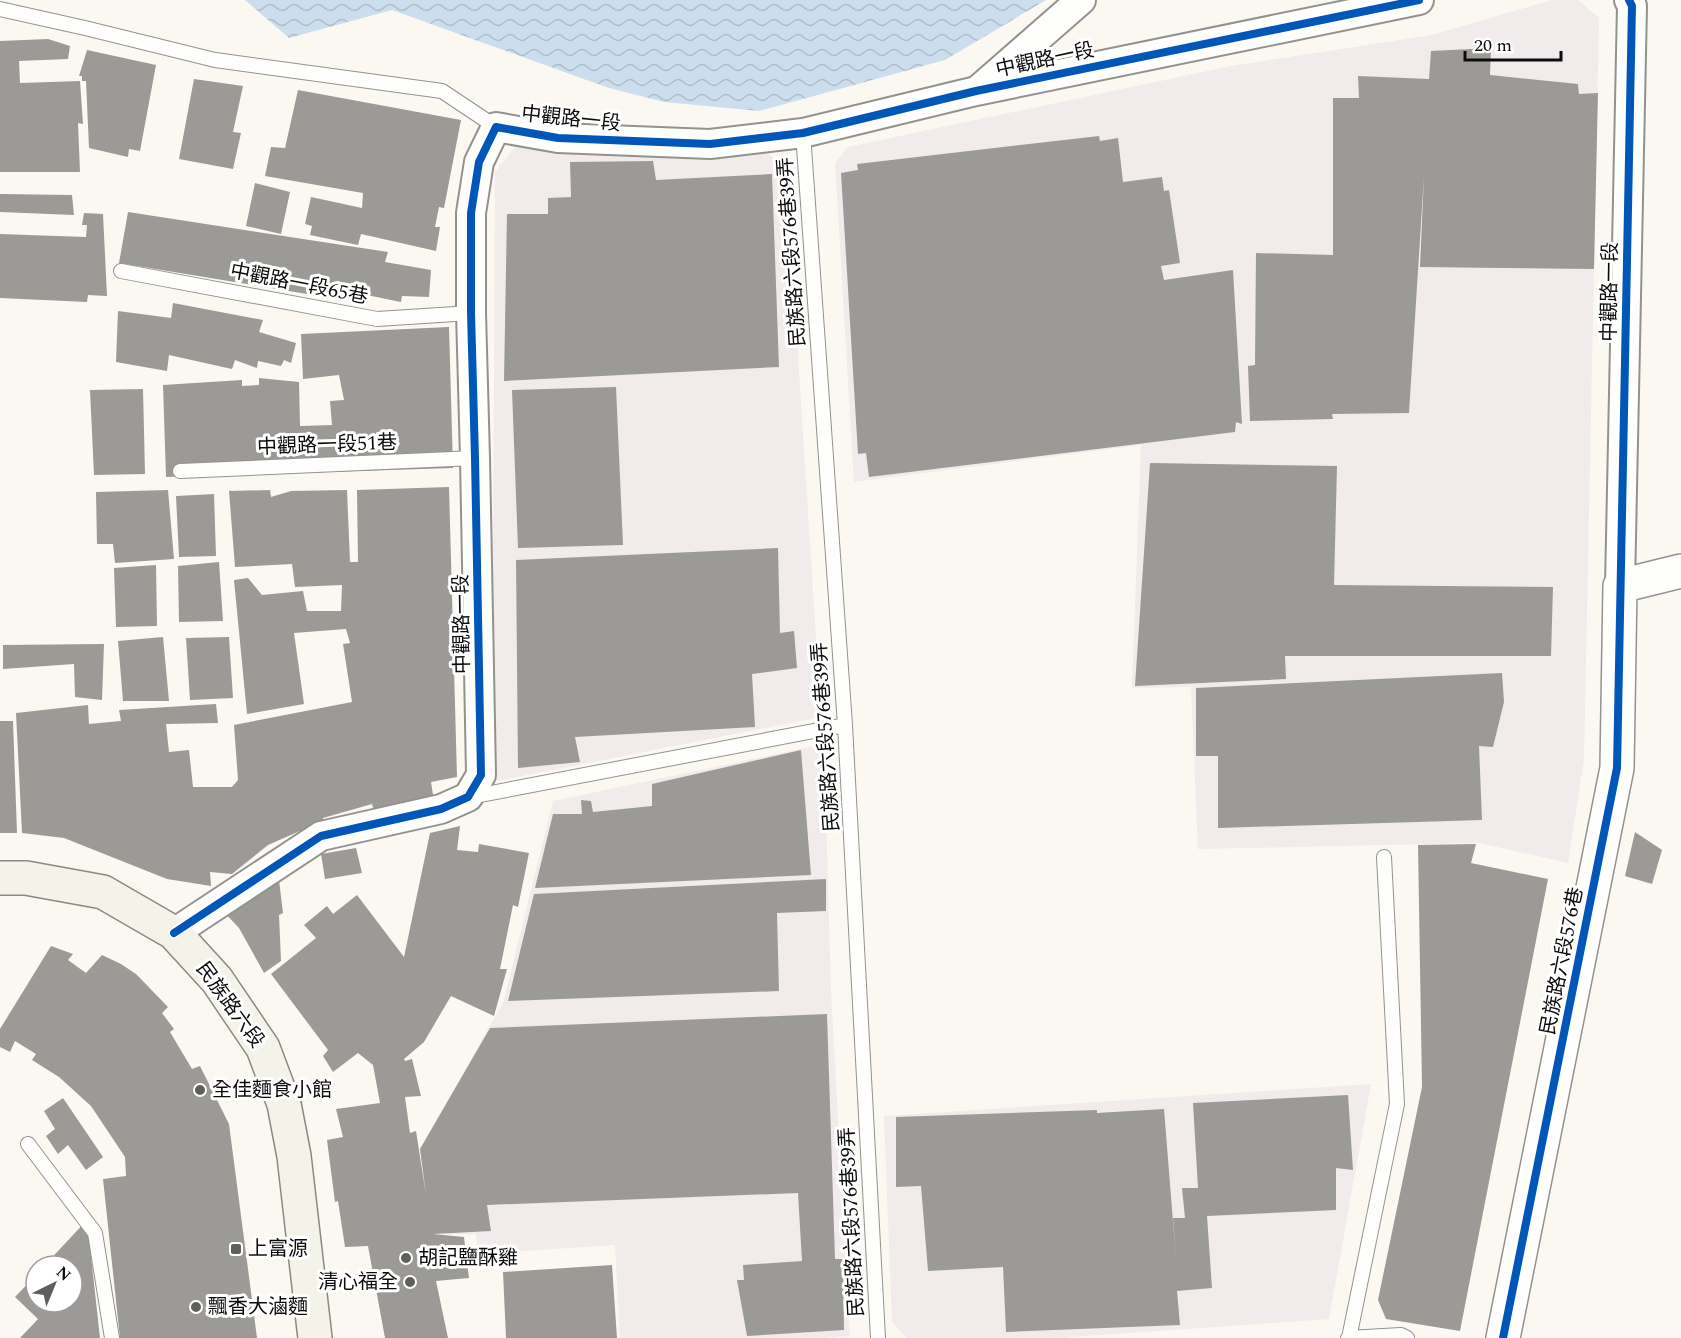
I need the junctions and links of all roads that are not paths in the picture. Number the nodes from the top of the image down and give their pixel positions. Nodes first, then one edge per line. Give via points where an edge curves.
1 (1081, 0) edge
2 (1419, 0) edge
3 (1629, 0) edge
4 (0, 9) edge
5 (976, 91) junction
6 (496, 127) junction
7 (803, 133) junction
8 (121, 271) dead end
9 (471, 313) junction
10 (475, 458) junction
11 (180, 471) dead end
12 (1681, 571) edge
13 (1620, 586) junction
14 (845, 725) junction
15 (468, 797) junction
16 (1384, 857) dead end
17 (0, 878) edge
18 (174, 933) junction
19 (28, 1144) dead end
20 (112, 1338) edge
21 (315, 1338) edge
22 (878, 1338) edge
23 (1349, 1338) edge
24 (1407, 1338) edge
25 (1503, 1338) edge

1 - 5 street
2 - 5 street, 中觀路一段
3 - 13 street, 中觀路一段 via 1632,6
4 - 6 lane via 215,60 442,91
5 - 7 street, 中觀路一段
6 - 7 street, 中觀路一段 via 558,138 710,144
6 - 9 street, 中觀路一段 via 479,162 471,213
7 - 14 lane, 民族路六段576巷39弄
8 - 9 lane, 中觀路一段65巷 via 377,319
9 - 10 street, 中觀路一段
10 - 11 lane, 中觀路一段51巷
10 - 15 street, 中觀路一段 via 481,775
12 - 13 street
13 - 25 street, 民族路六段576巷 via 1617,768
14 - 15 lane
14 - 22 lane, 民族路六段576巷39弄
15 - 18 street via 441,809 321,836
16 - 23 lane via 1397,1104
17 - 18 main road, 民族路六段 via 26,878 103,892
18 - 21 main road, 民族路六段 via 217,980 263,1048 284,1104 294,1156
19 - 20 lane via 95,1233
23 - 24 lane

